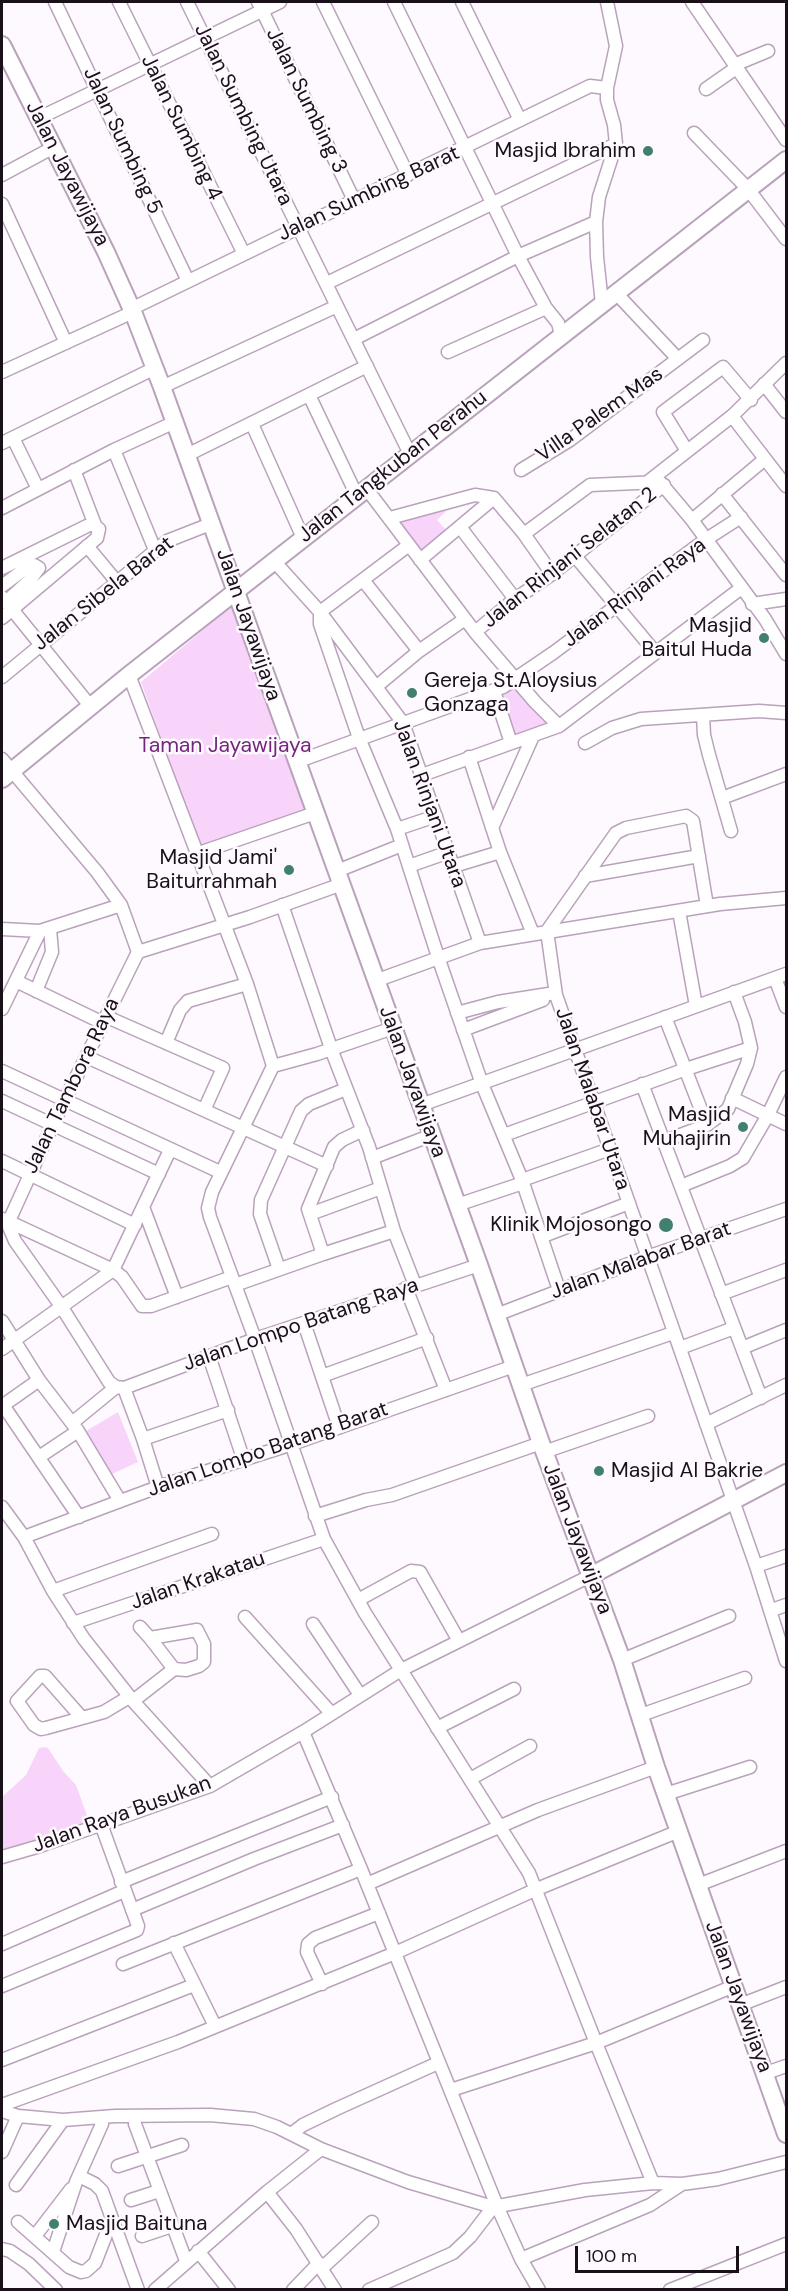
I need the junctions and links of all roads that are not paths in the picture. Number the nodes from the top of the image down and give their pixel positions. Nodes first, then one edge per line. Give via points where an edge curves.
1 (55, 2) edge
2 (119, 2) edge
3 (187, 2) edge
4 (280, 2) edge
5 (323, 2) edge
6 (394, 2) edge
7 (462, 2) edge
8 (607, 2) edge
9 (692, 2) edge
10 (260, 6) edge
11 (205, 39) junction
12 (2, 46) edge
13 (768, 51) dead end
14 (150, 66) junction
15 (735, 67) junction
16 (607, 88) junction
17 (706, 88) dead end
18 (99, 91) junction
19 (39, 118) junction
20 (520, 120) junction
21 (694, 132) dead end
22 (786, 140) edge
23 (616, 144) junction
24 (54, 147) junction
25 (464, 149) junction
26 (786, 160) edge
27 (2, 175) edge
28 (408, 175) junction
29 (748, 189) junction
30 (354, 200) junction
31 (493, 203) junction
32 (2, 204) edge
33 (596, 222) junction
34 (299, 228) junction
35 (786, 239) edge
36 (244, 254) junction
37 (518, 256) junction
38 (188, 281) junction
39 (327, 283) junction
40 (616, 293) junction
41 (602, 304) junction
42 (337, 306) junction
43 (546, 308) junction
44 (132, 310) junction
45 (561, 335) junction
46 (354, 339) junction
47 (704, 340) dead end
48 (66, 343) junction
49 (448, 352) dead end
50 (678, 359) junction
51 (786, 363) edge
52 (367, 366) junction
53 (155, 368) junction
54 (2, 372) edge
55 (764, 384) junction
56 (162, 387) junction
57 (309, 395) junction
58 (751, 400) junction
59 (786, 412) edge
60 (732, 416) junction
61 (175, 422) junction
62 (252, 424) junction
63 (7, 440) edge
64 (114, 450) junction
65 (687, 451) junction
66 (410, 454) junction
67 (187, 455) junction
68 (765, 459) junction
69 (74, 470) junction
70 (521, 470) dead end
71 (649, 481) junction
72 (664, 485) junction
73 (786, 486) edge
74 (38, 489) junction
75 (361, 492) junction
76 (722, 494) junction
77 (494, 498) junction
78 (2, 508) edge
79 (741, 517) junction
80 (390, 518) junction
81 (692, 520) junction
82 (213, 523) junction
83 (95, 525) junction
84 (460, 527) junction
85 (524, 534) junction
86 (303, 538) junction
87 (705, 540) junction
88 (409, 545) junction
89 (87, 546) junction
90 (155, 550) junction
91 (575, 556) junction
92 (420, 560) junction
93 (274, 561) junction
94 (2, 568) edge
95 (552, 574) junction
96 (786, 575) edge
97 (363, 580) junction
98 (117, 582) junction
99 (2, 586) edge
100 (740, 589) junction
101 (236, 591) junction
102 (516, 599) junction
103 (786, 599) edge
104 (6, 603) edge
105 (752, 604) junction
106 (616, 606) junction
107 (320, 612) junction
108 (2, 618) edge
109 (465, 619) junction
110 (475, 632) junction
111 (40, 644) junction
112 (419, 651) junction
113 (655, 652) junction
114 (786, 654) edge
115 (129, 675) junction
116 (2, 677) edge
117 (516, 679) junction
118 (377, 686) junction
119 (494, 691) junction
120 (91, 707) junction
121 (786, 713) edge
122 (703, 716) junction
123 (403, 723) junction
124 (559, 726) junction
125 (533, 736) junction
126 (359, 738) junction
127 (511, 743) junction
128 (585, 744) dead end
129 (468, 757) junction
130 (296, 762) junction
131 (5, 769) edge
132 (786, 774) edge
133 (422, 775) junction
134 (722, 798) junction
135 (315, 813) junction
136 (436, 816) junction
137 (492, 828) junction
138 (397, 829) junction
139 (731, 831) dead end
140 (402, 845) junction
141 (449, 852) junction
142 (500, 852) junction
143 (196, 855) junction
144 (699, 856) junction
145 (409, 866) junction
146 (454, 866) junction
147 (585, 876) junction
148 (339, 878) junction
149 (786, 898) edge
150 (121, 905) junction
151 (282, 905) junction
152 (707, 906) junction
153 (679, 911) junction
154 (225, 924) junction
155 (2, 929) edge
156 (45, 930) junction
157 (547, 931) junction
158 (533, 934) junction
159 (480, 943) junction
160 (138, 952) junction
161 (438, 957) junction
162 (781, 976) edge
163 (15, 981) junction
164 (375, 981) junction
165 (247, 984) junction
166 (36, 991) junction
167 (734, 992) junction
168 (556, 994) junction
169 (696, 1006) junction
170 (786, 1007) edge
171 (2, 1009) edge
172 (457, 1013) junction
173 (665, 1017) junction
174 (105, 1020) junction
175 (393, 1028) junction
176 (463, 1030) junction
177 (166, 1043) junction
178 (331, 1048) junction
179 (751, 1048) junction
180 (575, 1049) junction
181 (87, 1057) junction
182 (273, 1066) junction
183 (686, 1069) junction
184 (2, 1071) edge
185 (786, 1077) edge
186 (482, 1084) junction
187 (642, 1084) junction
188 (346, 1089) junction
189 (732, 1098) junction
190 (65, 1100) junction
191 (2, 1101) edge
192 (593, 1102) junction
193 (421, 1105) junction
194 (205, 1108) junction
195 (768, 1115) junction
196 (53, 1124) junction
197 (786, 1124) edge
198 (707, 1125) junction
199 (245, 1127) junction
200 (363, 1130) junction
201 (432, 1135) junction
202 (504, 1135) junction
203 (664, 1142) junction
204 (285, 1148) junction
205 (610, 1149) junction
206 (170, 1150) junction
207 (372, 1158) junction
208 (2, 1161) edge
209 (327, 1166) junction
210 (220, 1172) junction
211 (30, 1174) junction
212 (159, 1174) junction
213 (523, 1181) junction
214 (681, 1186) junction
215 (381, 1188) junction
216 (629, 1203) junction
217 (457, 1205) junction
218 (143, 1207) junction
219 (786, 1209) edge
220 (310, 1215) junction
221 (5, 1220) edge
222 (135, 1225) junction
223 (394, 1231) junction
224 (541, 1237) junction
225 (701, 1239) junction
226 (323, 1254) junction
227 (647, 1257) junction
228 (479, 1265) junction
229 (279, 1269) junction
230 (113, 1270) junction
231 (786, 1270) edge
232 (233, 1281) junction
233 (411, 1286) junction
234 (560, 1290) junction
235 (721, 1294) junction
236 (177, 1297) junction
237 (61, 1306) junction
238 (496, 1315) junction
239 (2, 1321) edge
240 (304, 1323) junction
241 (734, 1329) junction
242 (786, 1330) edge
243 (674, 1333) junction
244 (427, 1338) junction
245 (14, 1340) junction
246 (255, 1340) junction
247 (680, 1348) junction
248 (742, 1348) junction
249 (2, 1349) edge
250 (209, 1356) junction
251 (514, 1366) junction
252 (322, 1376) junction
253 (39, 1380) junction
254 (521, 1385) junction
255 (786, 1385) edge
256 (120, 1388) junction
257 (446, 1390) junction
258 (761, 1398) junction
259 (2, 1406) edge
260 (228, 1410) junction
261 (648, 1416) dead end
262 (706, 1424) junction
263 (75, 1427) junction
264 (339, 1427) junction
265 (143, 1439) junction
266 (292, 1444) junction
267 (542, 1448) junction
268 (39, 1457) junction
269 (243, 1458) junction
270 (786, 1473) edge
271 (158, 1487) junction
272 (120, 1501) junction
273 (734, 1501) junction
274 (2, 1507) edge
275 (315, 1516) junction
276 (78, 1517) junction
277 (212, 1534) dead end
278 (24, 1537) junction
279 (324, 1539) junction
280 (786, 1556) edge
281 (756, 1566) junction
282 (592, 1575) junction
283 (53, 1591) junction
284 (358, 1600) junction
285 (786, 1605) edge
286 (771, 1610) junction
287 (729, 1616) dead end
288 (245, 1617) dead end
289 (73, 1623) junction
290 (314, 1624) dead end
291 (140, 1627) dead end
292 (150, 1638) junction
293 (459, 1641) junction
294 (622, 1660) junction
295 (786, 1661) edge
296 (174, 1669) junction
297 (401, 1670) junction
298 (745, 1678) dead end
299 (514, 1689) dead end
300 (360, 1695) junction
301 (131, 1699) junction
302 (331, 1713) junction
303 (641, 1715) junction
304 (82, 1718) junction
305 (438, 1728) junction
306 (303, 1732) junction
307 (530, 1746) dead end
308 (656, 1767) junction
309 (750, 1767) dead end
310 (470, 1779) junction
311 (210, 1785) junction
312 (666, 1794) junction
313 (332, 1797) junction
314 (101, 1824) junction
315 (343, 1825) junction
316 (501, 1828) junction
317 (679, 1832) junction
318 (786, 1851) edge
319 (2, 1857) edge
320 (361, 1869) junction
321 (367, 1884) junction
322 (698, 1885) junction
323 (123, 1886) junction
324 (537, 1889) junction
325 (132, 1910) junction
326 (379, 1913) junction
327 (174, 1943) junction
328 (2, 1944) edge
329 (395, 1953) junction
330 (123, 1964) dead end
331 (322, 1984) junction
332 (194, 1985) junction
333 (2, 1986) edge
334 (734, 1986) junction
335 (786, 1987) edge
336 (740, 2004) junction
337 (215, 2026) junction
338 (596, 2043) junction
339 (2, 2060) edge
340 (438, 2063) junction
341 (786, 2066) edge
342 (766, 2073) junction
343 (450, 2090) junction
344 (2, 2107) edge
345 (18, 2116) junction
346 (63, 2120) junction
347 (102, 2124) dead end
348 (135, 2124) dead end
349 (291, 2134) junction
350 (786, 2134) edge
351 (182, 2145) dead end
352 (321, 2149) junction
353 (2, 2152) edge
354 (146, 2155) junction
355 (786, 2162) edge
356 (118, 2166) dead end
357 (78, 2179) junction
358 (653, 2183) junction
359 (682, 2184) junction
360 (16, 2186) dead end
361 (159, 2191) junction
362 (267, 2192) junction
363 (131, 2200) dead end
364 (495, 2206) junction
365 (112, 2219) junction
366 (18, 2222) dead end
367 (372, 2222) dead end
368 (172, 2226) junction
369 (35, 2236) junction
370 (142, 2236) dead end
371 (786, 2244) edge
372 (2, 2249) edge
373 (198, 2251) junction
374 (53, 2252) junction
375 (522, 2259) junction
376 (186, 2261) junction
377 (320, 2266) junction
378 (687, 2287) edge
379 (56, 2289) edge
380 (138, 2289) edge
381 (155, 2289) edge
382 (229, 2289) edge
383 (292, 2289) edge
384 (335, 2289) edge
385 (369, 2289) edge
386 (539, 2289) edge
387 (670, 2289) edge

1 - 18 street, Jalan Sumbing 5
2 - 14 street, Jalan Sumbing 4
3 - 11 street, Jalan Sumbing Utara
4 - 10 street
5 - 28 street
6 - 25 street
7 - 20 street
8 - 16 street via 616,46
9 - 15 street
10 - 11 street
10 - 30 street, Jalan Sumbing 3
11 - 14 street
11 - 34 street, Jalan Sumbing Utara
12 - 19 main road, Jalan Jayawijaya
13 - 15 street
14 - 18 street
14 - 36 street, Jalan Sumbing 4
15 - 17 street
15 - 22 street
16 - 20 street, Jalan Sumbing Barat via 590,86
16 - 23 street
18 - 19 street
18 - 38 street, Jalan Sumbing 5
19 - 24 main road, Jalan Jayawijaya
20 - 25 street, Jalan Sumbing Barat
21 - 29 street
23 - 31 street
23 - 33 street via 599,197
24 - 27 street
24 - 44 main road, Jalan Jayawijaya
25 - 28 street, Jalan Sumbing Barat
25 - 31 street
26 - 29 main road, Jalan Tangkuban Perahu
28 - 30 street, Jalan Sumbing Barat
29 - 35 street
29 - 40 main road, Jalan Tangkuban Perahu
30 - 34 street, Jalan Sumbing Barat
31 - 37 street
31 - 39 street
32 - 48 street
33 - 37 street
33 - 41 street
34 - 36 street, Jalan Sumbing Barat
34 - 39 street, Jalan Sumbing Utara
36 - 38 street, Jalan Sumbing Barat
37 - 43 street
37 - 46 street
38 - 44 street, Jalan Sumbing Barat
39 - 42 street, Jalan Sumbing Utara
40 - 41 main road, Jalan Tangkuban Perahu
40 - 50 street, Villa Palem Mas
41 - 45 main road, Jalan Tangkuban Perahu
42 - 46 street, Jalan Sumbing Utara
42 - 56 street
43 - 45 street via 558,322
43 - 49 street
44 - 48 street, Jalan Sumbing Barat
44 - 53 main road, Jalan Jayawijaya
45 - 66 main road, Jalan Tangkuban Perahu
46 - 52 street, Jalan Sumbing Utara
47 - 50 street, Villa Palem Mas
48 - 54 street, Jalan Sumbing Barat
50 - 70 street, Villa Palem Mas via 556,450
51 - 55 street
52 - 57 street
52 - 66 street, Jalan Sumbing Utara
53 - 56 main road, Jalan Jayawijaya
53 - 63 street
55 - 58 street
55 - 59 street
56 - 61 main road, Jalan Jayawijaya
57 - 62 street
57 - 75 street
58 - 60 street
58 - 65 street via 723,367 663,412
60 - 65 street
60 - 68 street
61 - 64 street
61 - 67 main road, Jalan Jayawijaya
62 - 67 street
62 - 86 street
63 - 74 street
64 - 69 street
64 - 90 street
65 - 71 street
66 - 75 main road, Jalan Tangkuban Perahu
67 - 82 main road, Jalan Jayawijaya
68 - 73 street
68 - 76 street
69 - 74 street
69 - 83 street
71 - 72 street
71 - 85 street via 590,484
72 - 81 street
72 - 91 street, Jalan Rinjani Selatan 2
74 - 78 street
75 - 80 street
75 - 86 main road, Jalan Tangkuban Perahu
76 - 79 street
76 - 81 street
77 - 80 street via 475,495
77 - 84 street
77 - 85 street
79 - 87 street, Jalan Rinjani Raya
79 - 96 street
80 - 88 street
81 - 87 street
82 - 90 street, Jalan Sibela Barat via 180,534
82 - 101 main road, Jalan Jayawijaya
83 - 89 street via 99,534
83 - 94 street
84 - 92 street
84 - 102 street
85 - 95 street
86 - 93 main road, Jalan Tangkuban Perahu
87 - 100 street
87 - 106 street, Jalan Rinjani Raya
88 - 92 street
88 - 97 street
89 - 98 street
89 - 104 street
90 - 98 street, Jalan Sibela Barat
91 - 95 street, Jalan Rinjani Selatan 2
91 - 106 street
92 - 109 street
93 - 101 main road, Jalan Tangkuban Perahu
93 - 107 street, Jalan Rinjani Utara
95 - 102 street, Jalan Rinjani Selatan 2
97 - 107 street
97 - 112 street
98 - 111 street, Jalan Sibela Barat
99 - 104 street via 34,565 39,568
100 - 105 street
100 - 113 street
101 - 115 main road, Jalan Tangkuban Perahu
101 - 130 main road, Jalan Jayawijaya
102 - 110 street, Jalan Rinjani Selatan 2
103 - 105 street
104 - 108 street
104 - 111 street
105 - 114 street
106 - 113 street
106 - 117 street, Jalan Rinjani Raya
107 - 118 street, Jalan Rinjani Utara
107 - 126 street via 320,624
109 - 110 street
109 - 112 street
110 - 117 street
111 - 116 street, Jalan Sibela Barat
111 - 120 street
112 - 118 street
113 - 124 street
115 - 120 main road, Jalan Tangkuban Perahu
115 - 143 street
117 - 119 street, Jalan Rinjani Raya
117 - 124 street
118 - 123 street, Jalan Rinjani Utara
119 - 123 street, Jalan Rinjani Raya
119 - 127 street
120 - 131 main road, Jalan Tangkuban Perahu
121 - 122 street
122 - 128 street via 641,719 612,728
122 - 134 street via 704,735
123 - 126 street, Jalan Rinjani Raya
123 - 133 street, Jalan Rinjani Utara
124 - 125 street
125 - 127 street
125 - 137 street
126 - 130 street, Jalan Rinjani Raya
126 - 138 street
127 - 129 street
129 - 133 street
129 - 137 street
130 - 135 main road, Jalan Jayawijaya
131 - 150 street via 97,872
132 - 134 street
133 - 136 street, Jalan Rinjani Utara
134 - 139 street
135 - 143 street
135 - 148 main road, Jalan Jayawijaya
136 - 138 street
136 - 141 street, Jalan Rinjani Utara
137 - 142 street
138 - 140 street
140 - 145 street
140 - 148 street
141 - 145 street
141 - 146 street, Jalan Rinjani Utara
142 - 146 street
142 - 158 street
143 - 154 street
144 - 147 street
144 - 147 street via 693,821 686,816 619,831
144 - 152 street
145 - 161 street
146 - 159 street, Jalan Rinjani Utara
147 - 157 street
148 - 151 street
148 - 164 main road, Jalan Jayawijaya
149 - 152 street
150 - 156 street
150 - 160 street
151 - 154 street
151 - 178 street
152 - 153 street
153 - 157 street
153 - 169 street
154 - 160 street
154 - 165 street
155 - 156 street
156 - 163 street
156 - 166 street via 52,952
157 - 158 street
157 - 168 street, Jalan Malabar Utara
158 - 159 street
159 - 161 street
160 - 174 street, Jalan Tambora Raya
161 - 164 street
161 - 172 street
162 - 167 street
162 - 170 street
163 - 166 street
163 - 171 street
164 - 175 main road, Jalan Jayawijaya
165 - 177 street via 188,1001
165 - 182 street
166 - 174 street
167 - 169 street
167 - 179 street
168 - 172 street via 498,1002
168 - 176 street
168 - 180 street, Jalan Malabar Utara
169 - 173 street
172 - 176 street
173 - 180 street
173 - 183 street
174 - 177 street
174 - 181 street, Jalan Tambora Raya
175 - 178 street
175 - 193 main road, Jalan Jayawijaya
176 - 186 street
177 - 194 street via 223,1068
178 - 182 street
178 - 188 street
179 - 183 street
179 - 189 street
180 - 186 street
180 - 192 street, Jalan Malabar Utara
181 - 190 street, Jalan Tambora Raya
181 - 194 street
182 - 199 street
183 - 187 street
183 - 198 street
184 - 190 street
185 - 195 street
186 - 193 street
186 - 202 street
187 - 192 street
187 - 203 street
188 - 200 street
188 - 204 street via 305,1106
189 - 195 street
189 - 198 street via 728,1109
190 - 196 street, Jalan Tambora Raya
190 - 206 street
191 - 196 street
192 - 202 street
192 - 205 street, Jalan Malabar Utara
193 - 201 main road, Jalan Jayawijaya
194 - 199 street
195 - 197 street
195 - 214 street via 740,1161
196 - 211 street, Jalan Tambora Raya
196 - 212 street
198 - 203 street
199 - 204 street
199 - 210 street
200 - 207 street
200 - 209 street via 336,1144
201 - 207 street
201 - 217 main road, Jalan Jayawijaya
202 - 213 street
203 - 214 street
204 - 209 street
204 - 229 street via 259,1207
205 - 213 street
205 - 216 street, Jalan Malabar Utara
206 - 210 street
206 - 212 street
207 - 215 street
208 - 211 street
209 - 220 street via 310,1204
210 - 232 street via 208,1208
211 - 221 street, Jalan Tambora Raya
211 - 222 street
212 - 218 street
213 - 217 street
213 - 224 street
214 - 225 street
215 - 220 street
215 - 223 street
216 - 224 street
216 - 227 street, Jalan Malabar Utara
217 - 228 main road, Jalan Jayawijaya
218 - 222 street
218 - 236 street
219 - 225 street, Jalan Malabar Barat
220 - 226 street
221 - 230 street
221 - 237 street
222 - 230 street
223 - 226 street
223 - 233 street
224 - 234 street
225 - 227 street, Jalan Malabar Barat
225 - 235 street
226 - 229 street
227 - 234 street, Jalan Malabar Barat
227 - 243 street, Jalan Malabar Utara
228 - 233 street, Jalan Lompo Batang Raya
228 - 238 main road, Jalan Jayawijaya
229 - 232 street
230 - 236 street via 142,1306
230 - 237 street
231 - 235 street
232 - 236 street
232 - 246 street
233 - 240 street, Jalan Lompo Batang Raya
233 - 244 street
234 - 238 street, Jalan Malabar Barat
235 - 241 street
237 - 245 street
237 - 256 street via 109,1382
238 - 251 main road, Jalan Jayawijaya
239 - 245 street
240 - 246 street, Jalan Lompo Batang Raya
240 - 252 street
241 - 247 street
241 - 248 street
242 - 248 street
243 - 247 street, Jalan Malabar Utara
243 - 254 street
244 - 252 street
244 - 257 street
245 - 249 street
245 - 253 street
246 - 250 street, Jalan Lompo Batang Raya
246 - 266 street
247 - 262 street, Jalan Malabar Utara
248 - 258 street
250 - 256 street, Jalan Lompo Batang Raya
250 - 260 street
251 - 254 main road, Jalan Jayawijaya
251 - 257 street, Jalan Lompo Batang Barat
252 - 264 street
253 - 259 street
253 - 263 street
254 - 267 main road, Jalan Jayawijaya
255 - 258 street
256 - 263 street, Jalan Lompo Batang Raya
256 - 265 street
257 - 264 street, Jalan Lompo Batang Barat
258 - 262 street
259 - 268 street
260 - 265 street
260 - 269 street
261 - 267 street
262 - 273 street, Jalan Malabar Utara
263 - 268 street, Jalan Lompo Batang Raya
263 - 272 street
264 - 266 street, Jalan Lompo Batang Barat
265 - 271 street
266 - 269 street, Jalan Lompo Batang Barat
266 - 275 street
267 - 275 street
267 - 282 main road, Jalan Jayawijaya
268 - 276 street
269 - 271 street, Jalan Lompo Batang Barat
270 - 273 main road
271 - 272 street, Jalan Lompo Batang Barat
272 - 276 street, Jalan Lompo Batang Barat
273 - 281 street, Jalan Malabar Utara
273 - 282 main road
274 - 278 street
275 - 279 street
276 - 278 street, Jalan Lompo Batang Barat
277 - 283 street
278 - 283 street
279 - 284 street
279 - 289 street, Jalan Krakatau
280 - 281 street
281 - 286 street, Jalan Malabar Utara
282 - 293 street, Jalan Raya Busukan
282 - 294 main road, Jalan Jayawijaya
283 - 289 street
284 - 293 street via 411,1571 420,1572
284 - 297 street
285 - 286 street
286 - 295 street, Jalan Malabar Utara
287 - 294 street
288 - 302 street
289 - 301 street
290 - 300 street
291 - 292 street
292 - 296 street
292 - 296 street via 197,1630 204,1644 204,1662 186,1670
293 - 297 street, Jalan Raya Busukan
294 - 303 main road, Jalan Jayawijaya
296 - 301 street
297 - 300 street, Jalan Raya Busukan
297 - 305 street
298 - 303 street
299 - 305 street
300 - 302 street, Jalan Raya Busukan
301 - 304 street
301 - 311 street
302 - 306 street, Jalan Raya Busukan
303 - 308 main road, Jalan Jayawijaya
304 - 304 street via 37,1728 17,1701 40,1676 45,1676
305 - 310 street
306 - 311 street, Jalan Raya Busukan
306 - 313 street
307 - 310 street
308 - 312 main road, Jalan Jayawijaya
308 - 316 street via 538,1810
309 - 312 street
310 - 316 street
311 - 314 street, Jalan Raya Busukan
312 - 317 main road, Jalan Jayawijaya
313 - 315 street
313 - 323 street
314 - 319 street, Jalan Raya Busukan
314 - 323 street
315 - 320 street
315 - 325 street
316 - 321 street
316 - 324 street
317 - 322 main road, Jalan Jayawijaya
317 - 324 street
318 - 322 street
320 - 321 street
320 - 327 street
321 - 326 street
322 - 334 main road, Jalan Jayawijaya
323 - 325 street
323 - 328 street
324 - 329 street
324 - 338 street
325 - 333 street via 138,1926 134,1932
326 - 329 street
326 - 331 street via 308,1944 307,1952
327 - 330 street
327 - 332 street
329 - 331 street
329 - 340 street
331 - 337 street
332 - 337 street
332 - 339 street
334 - 336 main road, Jalan Jayawijaya
334 - 338 street
335 - 336 street
336 - 342 main road, Jalan Jayawijaya
337 - 344 street
338 - 343 street
338 - 358 street
340 - 343 street
340 - 349 street
341 - 342 street
342 - 350 main road, Jalan Jayawijaya
343 - 364 street
344 - 345 street
345 - 346 street
345 - 353 street
346 - 349 street via 232,2116 265,2122
346 - 360 street
347 - 357 street
348 - 354 street
349 - 352 street
351 - 354 street
352 - 362 street
352 - 364 street via 427,2188
354 - 356 street
354 - 361 street
355 - 359 street
357 - 365 street via 95,2184 102,2191
357 - 369 street
357 - 374 street
358 - 359 street
358 - 364 street
359 - 375 street via 650,2205
361 - 363 street
361 - 368 street
362 - 373 street
362 - 377 street
364 - 375 street
364 - 385 street via 453,2253
365 - 374 street via 95,2263 86,2271 75,2271
365 - 380 street
366 - 369 street
367 - 377 street
368 - 370 street
368 - 376 street
369 - 374 street
371 - 378 street
372 - 379 street via 28,2264
373 - 376 street
373 - 382 street
375 - 386 street
376 - 381 street
377 - 383 street
377 - 384 street
378 - 387 street

